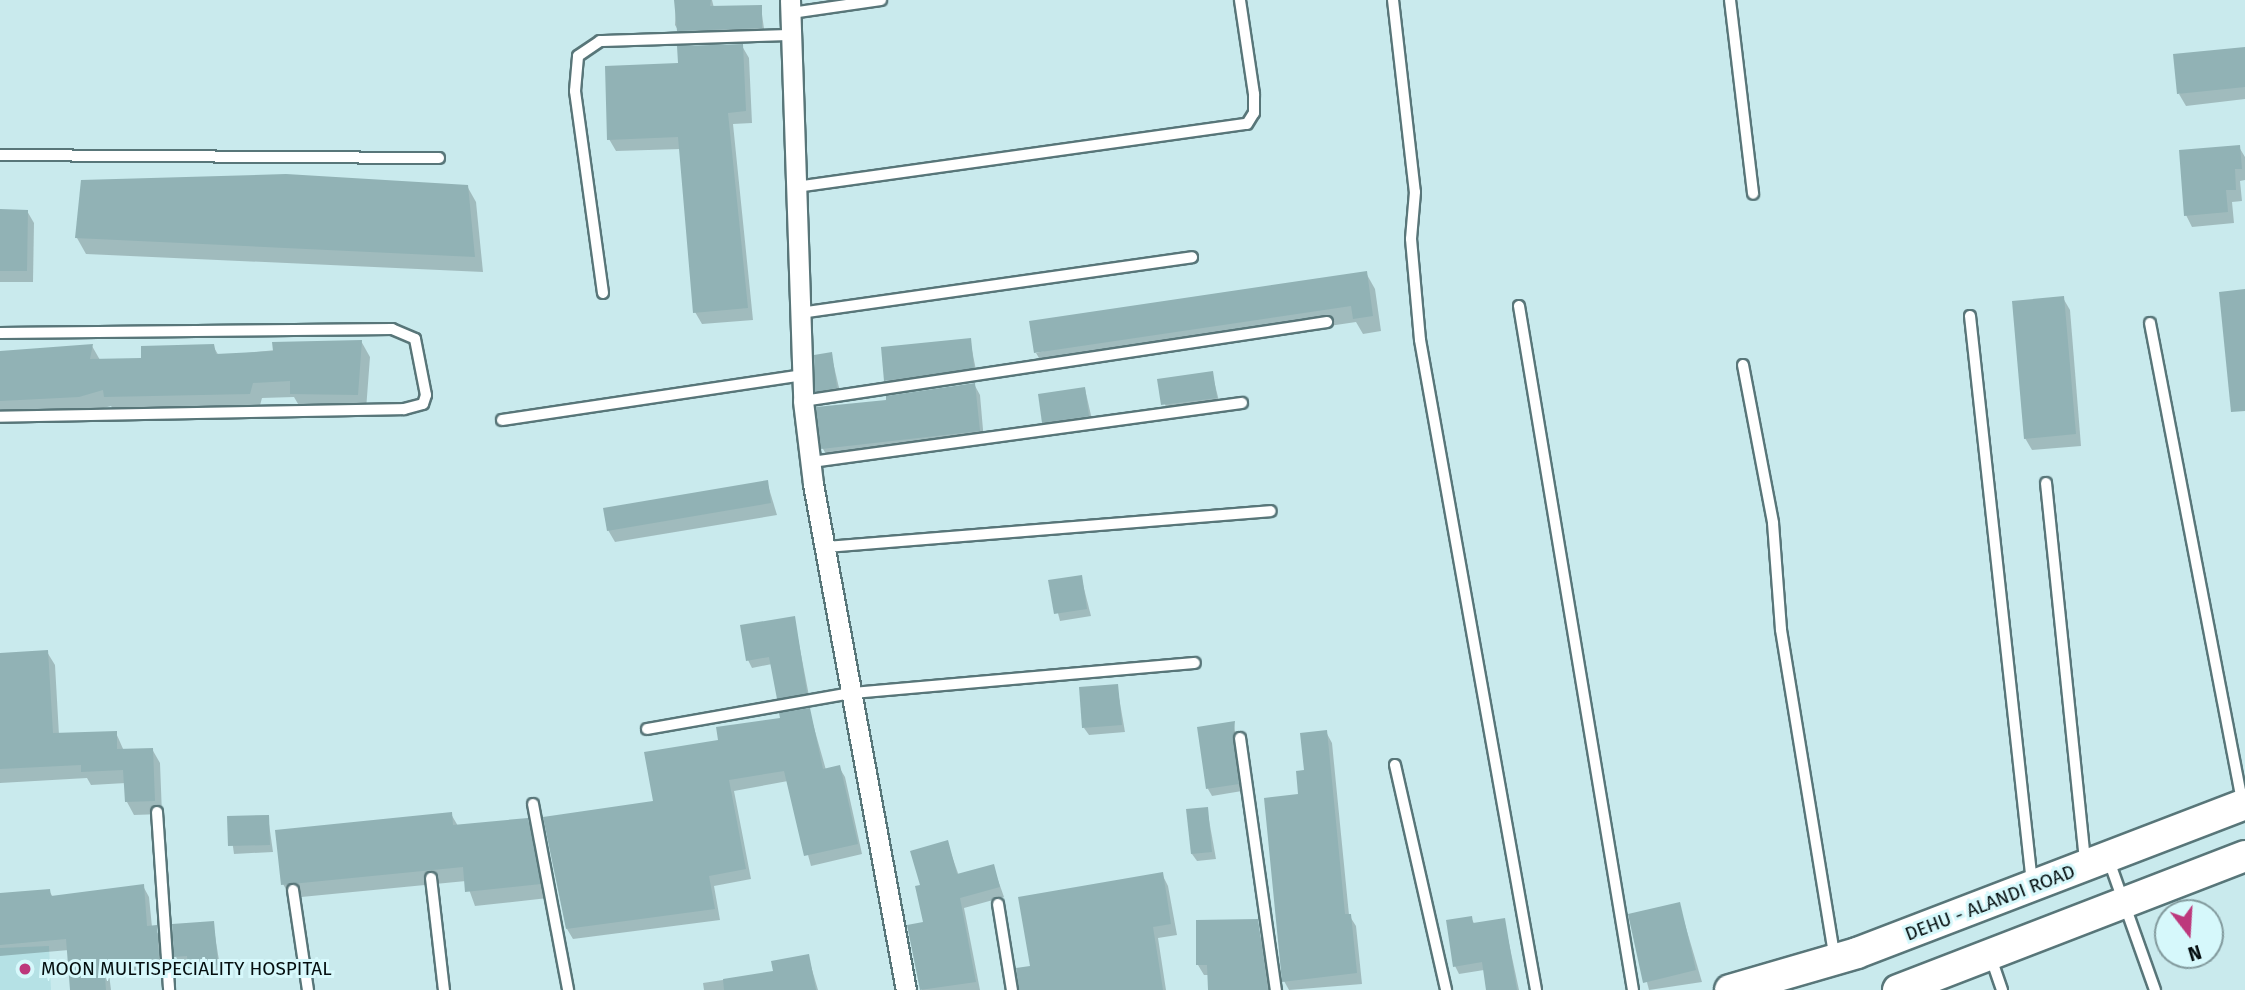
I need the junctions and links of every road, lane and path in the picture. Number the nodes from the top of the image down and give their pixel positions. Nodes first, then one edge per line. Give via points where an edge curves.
1 (881, 0) edge
2 (1240, 0) edge
3 (1393, 0) edge
4 (1730, 0) edge
5 (790, 6) edge
6 (792, 36) junction
7 (0, 155) edge
8 (439, 159) dead end
9 (796, 187) junction
10 (1752, 194) dead end
11 (1192, 257) dead end
12 (603, 293) dead end
13 (1519, 306) dead end
14 (800, 313) junction
15 (1970, 316) dead end
16 (1327, 321) dead end
17 (2150, 323) dead end
18 (0, 333) edge
19 (1743, 365) dead end
20 (803, 375) junction
21 (803, 401) junction
22 (1242, 403) dead end
23 (0, 417) edge
24 (502, 420) dead end
25 (811, 462) junction
26 (2046, 483) dead end
27 (1271, 511) dead end
28 (825, 547) junction
29 (1195, 663) dead end
30 (852, 693) junction
31 (647, 729) dead end
32 (1240, 738) dead end
33 (1395, 765) dead end
34 (533, 804) dead end
35 (2244, 805) edge
36 (157, 813) dead end
37 (2245, 856) edge
38 (2097, 862) junction
39 (431, 878) dead end
40 (2033, 887) junction
41 (293, 890) dead end
42 (2125, 903) junction
43 (998, 904) dead end
44 (1990, 956) junction
45 (1835, 960) junction
46 (169, 990) edge
47 (308, 990) edge
48 (444, 990) edge
49 (568, 990) edge
50 (906, 990) edge
51 (1012, 990) edge
52 (1276, 990) edge
53 (1446, 990) edge
54 (1536, 990) edge
55 (1633, 990) edge
56 (1730, 990) edge
57 (1898, 990) edge
58 (2002, 990) edge
59 (2155, 990) edge

1 - 5 lane
2 - 9 lane via 1254,94 1254,113 1247,124
3 - 54 lane via 1415,192 1411,239 1420,340
4 - 10 lane
5 - 6 street
6 - 9 street
6 - 12 lane via 600,41 578,56 575,91
7 - 8 lane
9 - 14 street
11 - 14 lane
13 - 55 lane
14 - 20 street
15 - 40 lane
16 - 21 lane
17 - 35 lane
18 - 23 lane via 392,329 415,339 426,395 423,404 404,409
19 - 45 lane via 1773,523 1780,620
20 - 21 street
20 - 24 lane
21 - 25 street
22 - 25 lane
25 - 28 street
26 - 38 lane
27 - 28 lane
28 - 30 street
29 - 30 lane
30 - 31 lane
30 - 50 street
32 - 52 lane
33 - 53 lane
34 - 49 lane
35 - 38 main road, DEHU - ALANDI ROAD
36 - 46 lane
37 - 42 main road
38 - 40 main road, DEHU - ALANDI ROAD
38 - 42 lane
39 - 48 lane
40 - 45 main road, DEHU - ALANDI ROAD
41 - 47 lane
42 - 44 main road
42 - 59 lane
43 - 51 lane
44 - 57 main road
44 - 58 lane
45 - 56 main road, DEHU - ALANDI ROAD

